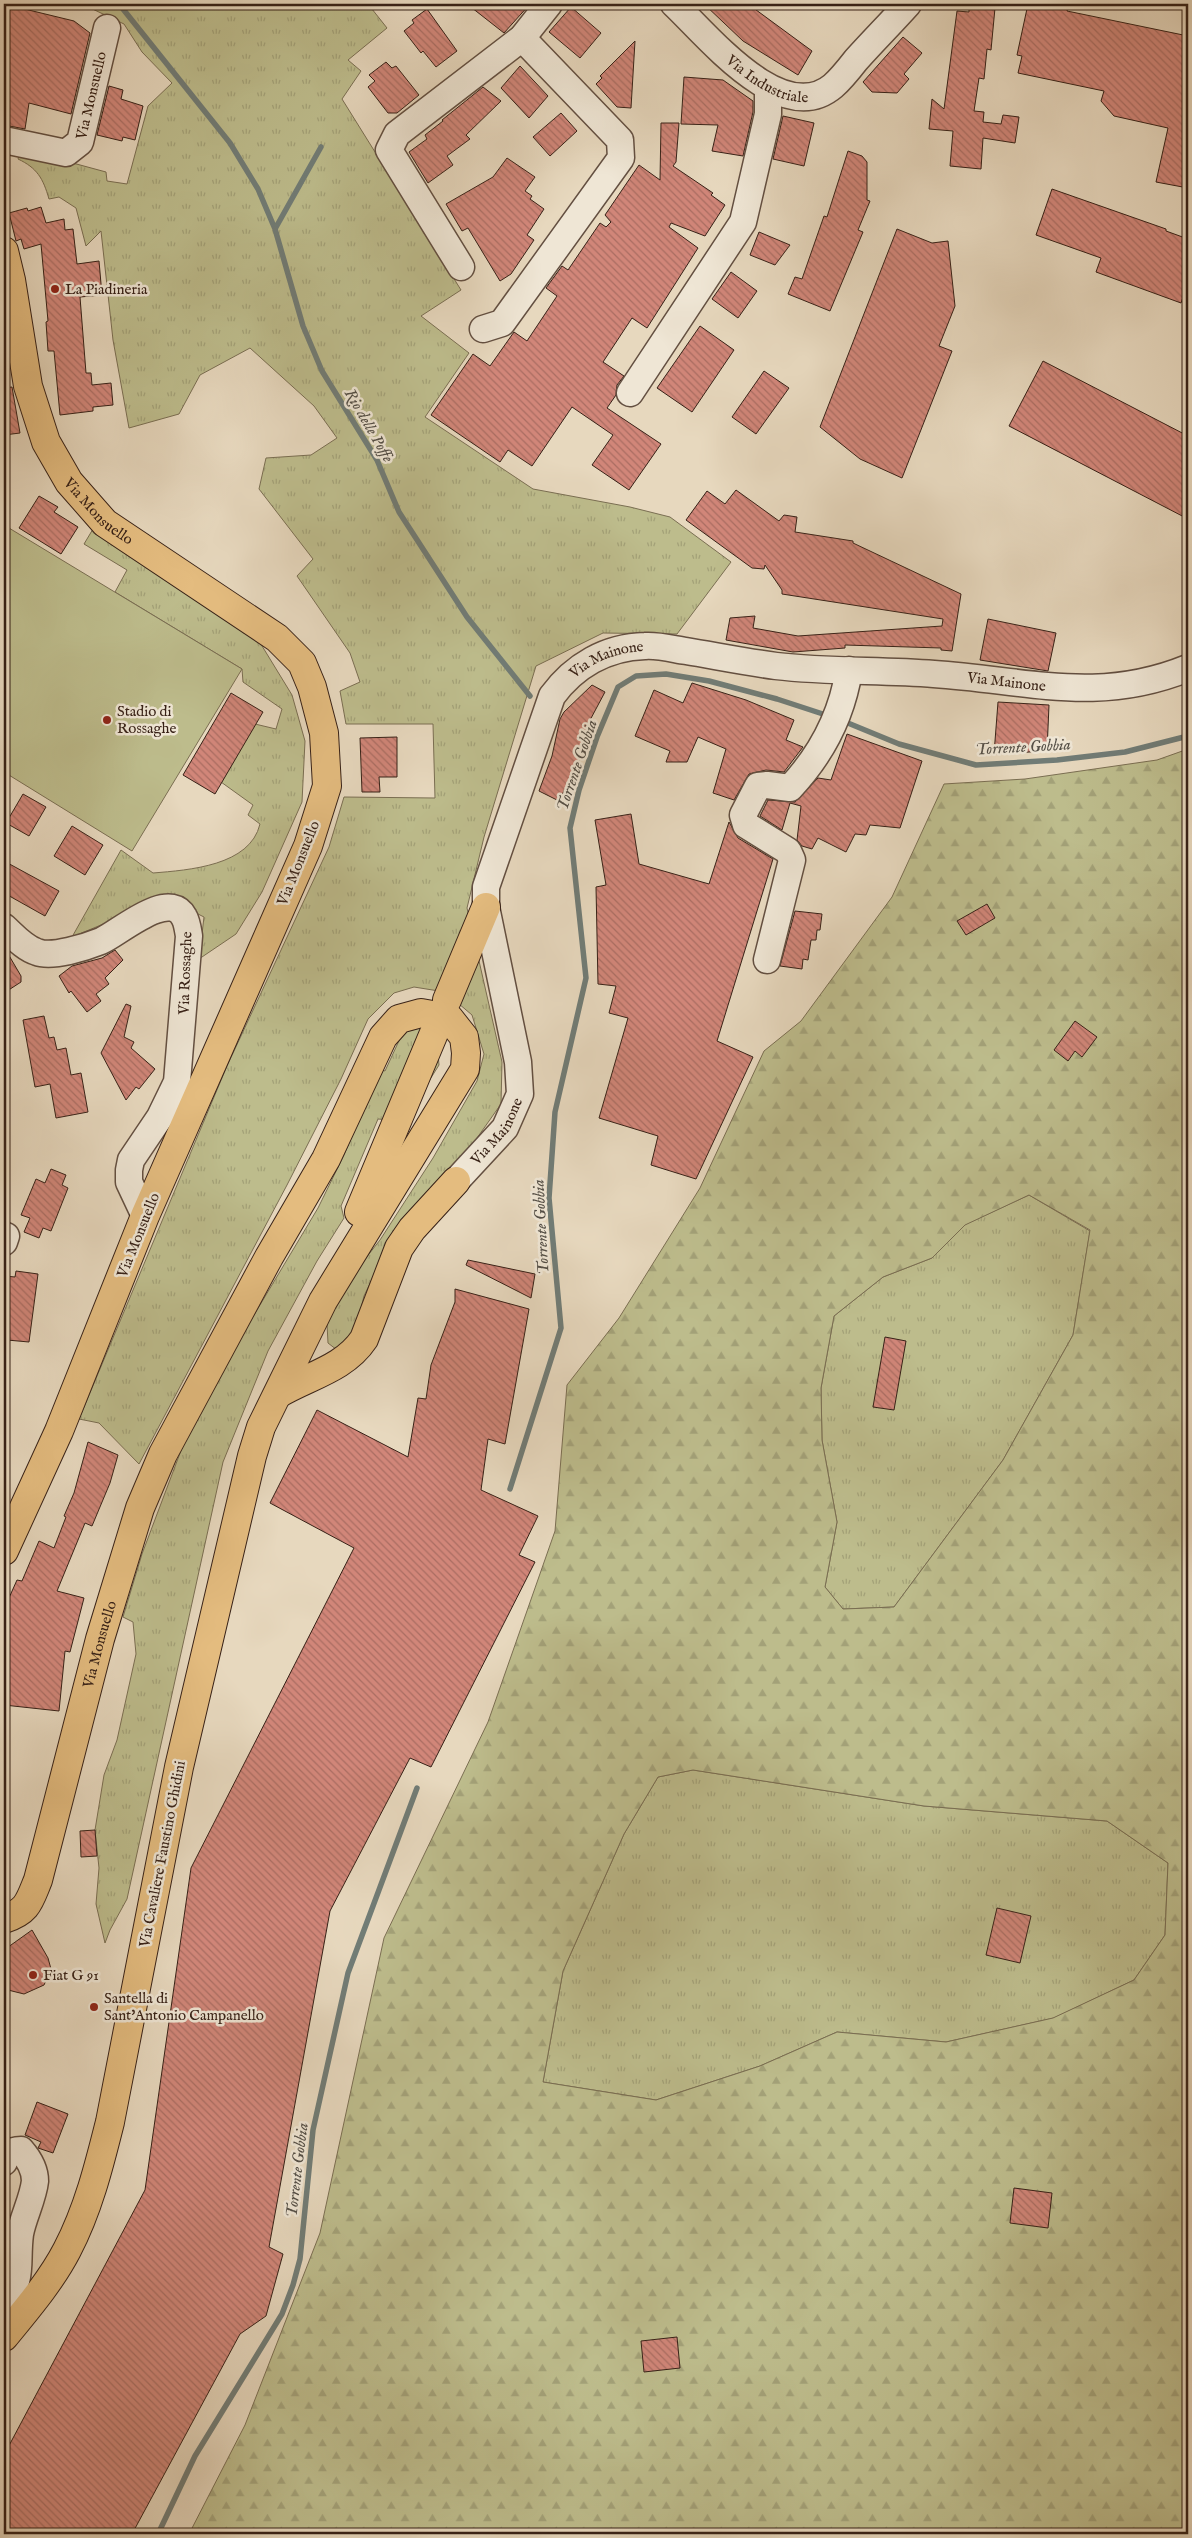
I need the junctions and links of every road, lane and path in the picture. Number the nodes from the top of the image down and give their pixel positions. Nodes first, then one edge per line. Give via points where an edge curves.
1 (549, 4) edge
2 (674, 4) edge
3 (908, 4) edge
4 (108, 28) dead end
5 (522, 38) junction
6 (768, 88) junction
7 (4, 140) edge
8 (4, 251) edge
9 (461, 268) dead end
10 (483, 329) dead end
11 (630, 392) dead end
12 (1188, 668) edge
13 (850, 670) junction
14 (486, 908) junction
15 (4, 927) edge
16 (767, 960) dead end
17 (447, 1000) dead end
18 (434, 1033) dead end
19 (456, 1181) joint
20 (145, 1216) junction
21 (320, 1306) junction
22 (300, 1348) junction
23 (335, 1367) junction
24 (278, 1394) junction
25 (4, 1552) edge
26 (4, 1919) edge
27 (4, 2162) edge
28 (4, 2304) edge
29 (4, 2337) edge

1 - 5 street
2 - 6 street, Via Industriale via 742,69
3 - 6 street, Via Industriale via 825,91 797,96
4 - 7 street, Via Monsuello via 80,142 66,152
5 - 9 street via 397,134 389,150
5 - 10 street via 620,140 621,158 502,324
6 - 11 street via 768,114 743,222
8 - 20 main road, Via Monsuello via 28,386 46,442 69,482 105,523 277,638 302,663 324,734 327,786 308,846
12 - 13 street, Via Mainone via 1147,682 1115,688 1052,688 935,674
13 - 14 street, Via Mainone via 775,666 645,646 604,654 579,667 564,679 552,696 490,870
13 - 16 street via 845,697 831,731 806,771 790,788 758,786 743,815 746,826 788,850 792,860
14 - 17 main road
14 - 19 street, Via Mainone via 518,1062 520,1094 506,1128
15 - 20 street, Via Rossaghe via 38,953 61,953 101,941 159,908 174,908 184,916 189,936 178,1082 160,1117 131,1160 129,1170 128,1182
18 - 21 main road
19 - 23 main road via 399,1248 364,1339 348,1358
20 - 25 main road, Via Monsuello via 59,1431
21 - 22 main road, Via Monsuello
21 - 26 main road, Via Monsuello via 465,1068 464,1037 449,1018 421,1012 406,1016 398,1019 383,1037 326,1159 163,1454 140,1508 100,1639 38,1880 28,1906
22 - 23 main road via 316,1362
22 - 24 main road, Via Cavaliere Faustino Ghidini
23 - 24 main road
24 - 29 main road, Via Cavaliere Faustino Ghidini via 252,1456 206,1648 98,2170 67,2252
27 - 28 street via 13,2150 21,2150 29,2160 35,2180 20,2235 20,2263 14,2290

